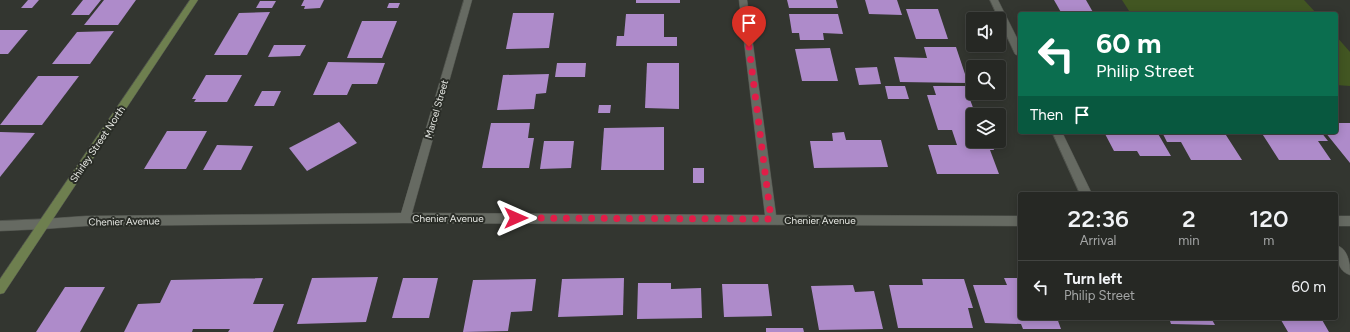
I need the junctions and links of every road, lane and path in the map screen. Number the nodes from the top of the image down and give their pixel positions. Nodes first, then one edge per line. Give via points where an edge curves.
1 (194, 0) edge
2 (468, 0) edge
3 (743, 0) edge
4 (994, 0) edge
5 (1018, 50) edge
6 (1058, 134) edge
7 (1085, 192) edge
8 (405, 218) junction
9 (771, 219) junction
10 (1018, 221) edge
11 (1338, 221) edge
12 (1350, 221) edge
13 (43, 224) junction
14 (0, 226) edge
15 (1338, 253) edge
16 (1350, 270) edge
17 (0, 289) edge

1 - 13 main road, Shirley Street North
2 - 8 street, Marcel Street
3 - 9 street
4 - 5 street
6 - 7 street
8 - 9 street, Chenier Avenue
8 - 13 street, Chenier Avenue via 86,221
9 - 10 street, Chenier Avenue
11 - 12 street
13 - 14 street, Chenier Avenue
13 - 17 main road, Shirley Street North
15 - 16 street

